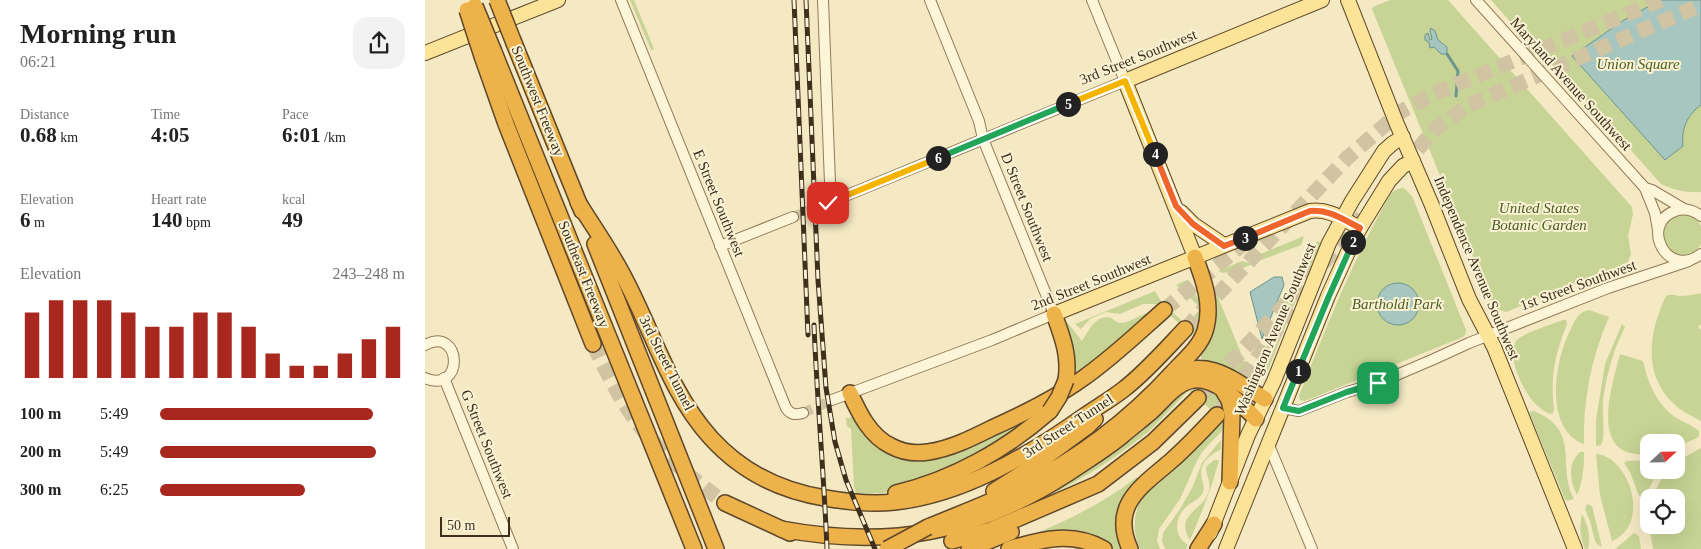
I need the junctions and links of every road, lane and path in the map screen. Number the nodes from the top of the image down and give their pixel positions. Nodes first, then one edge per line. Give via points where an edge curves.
1 (497, 0) edge
2 (558, 0) edge
3 (621, 0) edge
4 (823, 0) edge
5 (930, 0) edge
6 (1092, 0) edge
7 (1322, 0) edge
8 (1348, 0) edge
9 (1476, 0) edge
10 (470, 4) edge
11 (425, 53) edge
12 (488, 54) junction
13 (1125, 81) junction
14 (1403, 138) junction
15 (983, 139) junction
16 (1413, 161) junction
17 (1645, 188) junction
18 (579, 202) junction
19 (1176, 206) junction
20 (1684, 209) junction
21 (1701, 216) edge
22 (793, 217) tunnel mouth
23 (1342, 219) junction
24 (1360, 228) junction
25 (1658, 230) junction
26 (720, 246) junction
27 (1224, 246) junction
28 (1701, 254) edge
29 (1195, 257) junction
30 (1689, 261) junction
31 (1164, 310) tunnel mouth
32 (1054, 314) junction
33 (1185, 329) tunnel mouth
34 (1488, 335) junction
35 (426, 340) edge
36 (593, 344) tunnel mouth
37 (1170, 375) junction
38 (425, 378) edge
39 (445, 378) junction
40 (1222, 388) junction
41 (1124, 389) junction
42 (849, 393) junction
43 (1198, 398) tunnel mouth
44 (1265, 399) junction
45 (833, 400) tunnel mouth
46 (1283, 408) junction
47 (797, 413) dead end
48 (1217, 415) tunnel mouth
49 (1255, 419) junction
50 (1268, 443) junction
51 (1230, 482) junction
52 (1098, 484) junction
53 (725, 503) tunnel mouth
54 (862, 503) junction
55 (1214, 524) junction
56 (928, 527) junction
57 (781, 529) junction
58 (920, 548) edge
59 (513, 549) edge
60 (694, 549) edge
61 (716, 549) edge
62 (842, 549) edge
63 (887, 549) edge
64 (969, 549) edge
65 (1009, 549) edge
66 (1104, 549) edge
67 (1130, 549) edge
68 (1198, 549) edge
69 (1205, 549) edge
70 (1226, 549) edge
71 (1312, 549) edge
72 (1575, 549) edge

1 - 18 highway, Southwest Freeway, bridge
2 - 11 main road
3 - 26 street, E Street Southwest
4 - 15 street, 3rd Street Southwest via 831,202
5 - 15 street, D Street Southwest via 979,121
6 - 13 street
7 - 13 main road, 3rd Street Southwest
8 - 14 main road, Independence Avenue Southwest
9 - 17 street, Maryland Avenue Southwest
10 - 12 highway, bridge
12 - 36 highway via 503,116
12 - 60 highway, Southeast Freeway
13 - 15 street, 3rd Street Southwest
13 - 19 main road
14 - 16 main road, Independence Avenue Southwest
14 - 23 main road, Washington Avenue Southwest via 1384,152
15 - 32 street, D Street Southwest
16 - 24 main road via 1403,166 1389,181
16 - 34 main road, Independence Avenue Southwest via 1469,299
17 - 20 street, Maryland Avenue Southwest
17 - 25 street, Maryland Avenue Southwest
18 - 54 highway, 3rd Street Tunnel via 625,278 683,399 712,439 737,461 781,486 815,496
18 - 61 highway, Southeast Freeway
19 - 27 main road via 1193,224
19 - 29 main road
20 - 21 street, Maryland Avenue Southwest
20 - 25 street via 1667,215
22 - 26 street
23 - 24 main road, 2nd Street Southwest
23 - 27 main road, 2nd Street Southwest via 1321,210 1310,211
23 - 44 main road, Washington Avenue Southwest via 1329,242
24 - 46 main road
25 - 30 street, Maryland Avenue Southwest via 1659,244 1665,253 1673,259
26 - 47 street, E Street Southwest via 779,393 789,413
27 - 29 main road, 2nd Street Southwest
28 - 30 street, 1st Street Southwest
29 - 32 main road, 2nd Street Southwest
29 - 37 highway via 1206,290 1207,324 1199,343
30 - 34 street, 1st Street Southwest via 1608,288
31 - 42 highway via 1066,390 1006,422 946,448 911,452 884,443 868,426
32 - 42 street, 2nd Street Southwest
32 - 54 highway, bridge via 1068,365 1066,380 1050,411 973,464 936,480
33 - 41 highway, 3rd Street Tunnel
34 - 46 street, 1st Street Southwest via 1381,382 1299,411
34 - 72 main road, Independence Avenue Southwest
35 - 39 street via 445,344 453,353 454,365
37 - 44 highway via 1193,368 1213,370
37 - 56 highway via 1118,423 1055,468 1007,494
38 - 39 street via 437,381
39 - 59 street, G Street Southwest
40 - 49 highway
40 - 51 highway via 1232,414
40 - 57 highway via 1201,380 1182,384 1116,441 1049,485 995,514 949,533 869,543 809,538
41 - 54 highway, 3rd Street Tunnel via 1051,439 994,472 911,500
41 - 56 highway via 1088,426 1032,467
42 - 45 street, 2nd Street Southwest
43 - 52 highway via 1153,442
44 - 46 main road
44 - 49 main road, Washington Avenue Southwest
46 - 50 main road
48 - 67 highway via 1178,455 1137,489 1124,518 1124,533
49 - 50 main road
49 - 51 main road, Washington Avenue Southwest
50 - 70 main road
50 - 71 street
51 - 55 main road, Washington Avenue Southwest
52 - 58 highway via 991,530
52 - 64 highway via 1057,510
53 - 57 highway
55 - 68 highway
55 - 69 main road, Washington Avenue Southwest
56 - 63 highway, bridge
57 - 62 highway via 809,542
65 - 66 highway via 1058,538 1083,540

